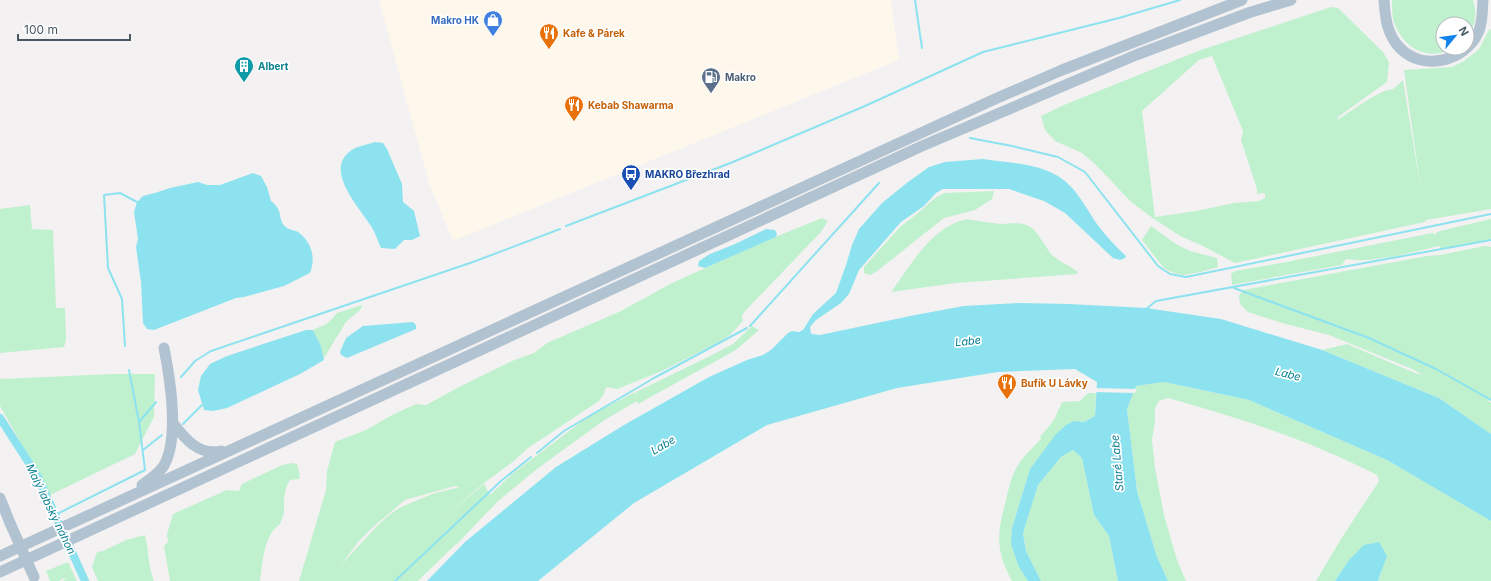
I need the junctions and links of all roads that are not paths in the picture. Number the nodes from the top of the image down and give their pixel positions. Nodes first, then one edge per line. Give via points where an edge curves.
1 (1242, 0) edge
2 (1291, 0) edge
3 (1384, 0) edge
4 (1478, 0) edge
5 (1483, 0) edge
6 (1481, 20) junction
7 (164, 348) dead end
8 (175, 425) junction
9 (268, 432) junction
10 (0, 498) edge
11 (112, 504) junction
12 (46, 552) junction
13 (0, 556) edge
14 (0, 572) edge
15 (0, 578) edge
16 (35, 579) edge

1 - 9 main road via 994,99
2 - 12 main road via 1251,12 1136,55 922,146
3 - 6 main road via 1388,30 1394,40 1407,54 1423,61 1442,60 1459,54 1473,42
4 - 6 main road
5 - 6 main road
7 - 8 main road
8 - 9 main road via 187,441 210,452 231,447
8 - 11 main road via 167,460 162,469
9 - 11 main road
10 - 16 main road, bridge
11 - 13 main road
12 - 14 main road
12 - 15 main road

